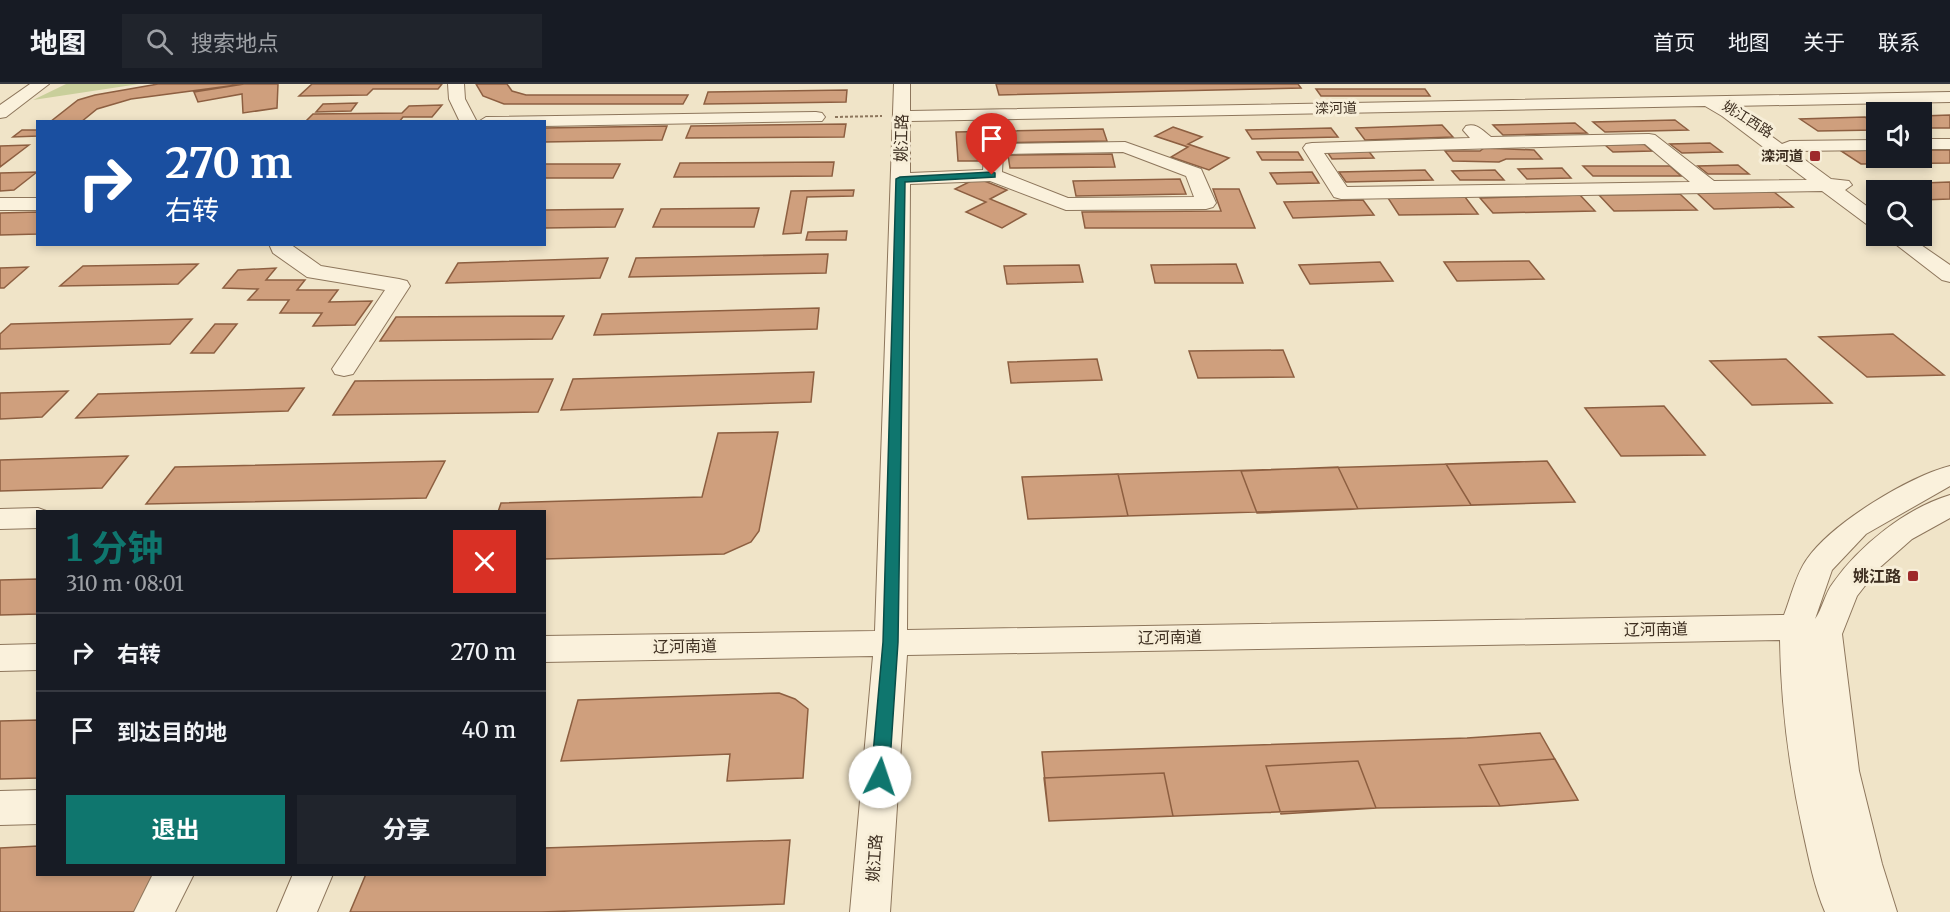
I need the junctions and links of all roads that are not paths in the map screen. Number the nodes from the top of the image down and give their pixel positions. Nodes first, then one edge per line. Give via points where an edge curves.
1 (25, 84) edge
2 (41, 84) edge
3 (456, 84) edge
4 (902, 84) edge
5 (1656, 84) edge
6 (1672, 84) edge
7 (1950, 97) edge
8 (1713, 101) junction
9 (0, 102) edge
10 (1448, 106) junction
11 (0, 113) edge
12 (902, 116) junction
13 (816, 117) road end
14 (468, 120) edge
15 (546, 121) edge
16 (1486, 144) junction
17 (1932, 144) edge
18 (1950, 144) edge
19 (1866, 145) edge
20 (1790, 146) junction
21 (992, 175) junction
22 (900, 179) junction
23 (1833, 185) junction
24 (1709, 187) junction
25 (0, 204) edge
26 (36, 204) edge
27 (1866, 204) edge
28 (1866, 213) edge
29 (279, 246) edge
30 (1909, 246) edge
31 (1927, 246) edge
32 (1950, 262) edge
33 (1950, 275) edge
34 (344, 369) dead end
35 (1950, 475) edge
36 (1950, 505) edge
37 (36, 518) edge
38 (0, 519) edge
39 (1811, 630) junction
40 (891, 642) junction
41 (546, 650) edge
42 (0, 657) edge
43 (36, 657) edge
44 (36, 807) edge
45 (0, 808) edge
46 (173, 876) edge
47 (313, 876) edge
48 (154, 912) edge
49 (297, 912) edge
50 (870, 912) edge
51 (1845, 912) edge
52 (1877, 912) edge

1 - 9 street
2 - 11 street
3 - 14 street via 457,99
4 - 12 street, 姚江路
5 - 8 street, 姚江西路
6 - 8 street, 姚江西路
7 - 8 street, 滦河道
8 - 10 street, 滦河道
8 - 20 street, 姚江西路 via 1739,111
8 - 23 street, 姚江西路
10 - 12 street, 滦河道
10 - 16 street
12 - 22 street, 姚江路
13 - 15 street
16 - 24 street via 1650,139
16 - 24 street via 1312,148 1341,193
17 - 18 street
19 - 20 street
20 - 23 street, 姚江西路
21 - 21 street via 1066,204 1206,203 1194,173 1125,147 993,149
21 - 22 street
22 - 40 street, 姚江路
23 - 24 street
23 - 27 street, 姚江西路
23 - 28 street, 姚江西路
25 - 26 street
29 - 34 street via 315,272 399,286
30 - 33 street
31 - 32 street
35 - 39 street via 1856,527 1818,566
36 - 39 street via 1902,532 1868,561
37 - 38 street
39 - 40 street, 辽河南道
39 - 51 street via 1798,683 1808,770 1835,888
39 - 52 street via 1862,864
40 - 41 street, 辽河南道
40 - 50 street, 姚江路
42 - 43 street
44 - 45 street
46 - 48 street
47 - 49 street

